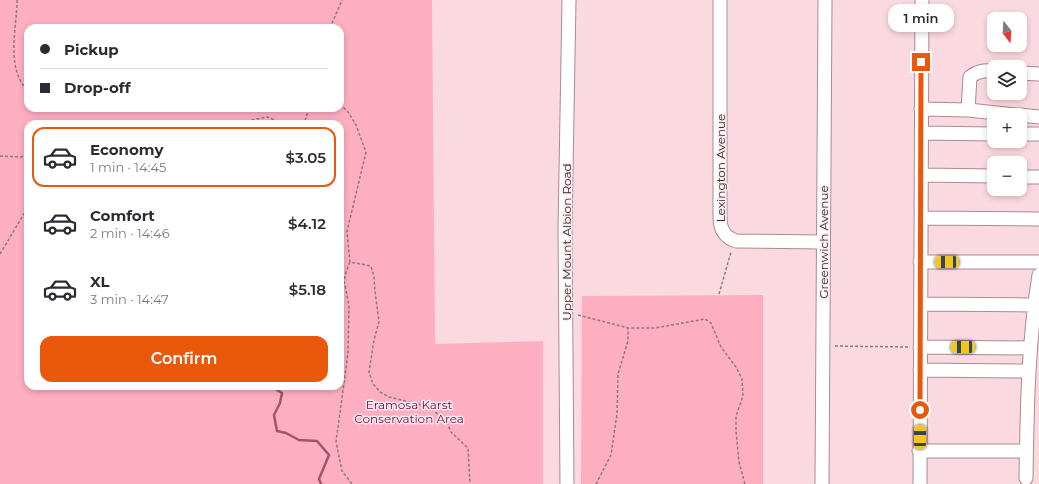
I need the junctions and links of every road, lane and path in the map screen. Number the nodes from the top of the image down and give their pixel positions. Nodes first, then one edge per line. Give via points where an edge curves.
1 (17, 0) edge
2 (342, 0) edge
3 (569, 0) edge
4 (720, 0) edge
5 (825, 0) edge
6 (922, 0) edge
7 (332, 24) edge
8 (987, 70) edge
9 (1027, 73) edge
10 (1039, 74) edge
11 (24, 85) edge
12 (344, 108) edge
13 (921, 109) junction
14 (968, 110) junction
15 (987, 112) edge
16 (1027, 116) edge
17 (1039, 117) edge
18 (252, 120) edge
19 (275, 120) edge
20 (922, 133) junction
21 (987, 134) edge
22 (1027, 134) edge
23 (1039, 134) edge
24 (0, 156) edge
25 (24, 156) edge
26 (921, 176) junction
27 (987, 176) edge
28 (1027, 177) edge
29 (1039, 177) edge
30 (24, 215) edge
31 (920, 218) junction
32 (1039, 219) edge
33 (823, 242) junction
34 (731, 252) dead end
35 (0, 254) edge
36 (350, 262) junction
37 (920, 262) junction
38 (1039, 262) edge
39 (1039, 275) edge
40 (344, 281) edge
41 (344, 281) edge
42 (719, 294) dead end
43 (921, 304) junction
44 (1034, 305) junction
45 (578, 315) dead end
46 (628, 328) junction
47 (833, 346) dead end
48 (917, 347) junction
49 (1030, 348) junction
50 (920, 370) junction
51 (1029, 371) junction
52 (344, 383) edge
53 (343, 390) edge
54 (920, 451) junction
55 (1026, 451) junction
56 (1026, 478) dead end
57 (352, 484) edge
58 (470, 484) edge
59 (567, 484) edge
60 (596, 484) edge
61 (744, 484) edge
62 (822, 484) edge
63 (920, 484) edge

1 - 11 path via 14,64
2 - 7 path
3 - 59 street, Upper Mount Albion Road via 565,229
4 - 33 street, Lexington Avenue via 722,231 736,241
5 - 33 street, Greenwich Avenue
6 - 13 street
8 - 14 street via 976,72 970,78
9 - 10 street
12 - 36 path via 356,125 366,152 349,223
13 - 14 street
13 - 20 street
14 - 15 street
16 - 17 street
18 - 19 path via 267,117
20 - 21 street
20 - 26 street
22 - 23 street
24 - 25 path
26 - 27 street
26 - 31 street
28 - 29 street
30 - 35 path
31 - 32 street
31 - 37 street
33 - 62 street, Greenwich Avenue
34 - 42 path
36 - 40 path
36 - 58 path via 371,266 374,277 379,322 369,372 373,384 389,397 430,407 447,423 451,432 468,448
37 - 38 street
37 - 43 street
39 - 44 street
41 - 52 path via 350,305
43 - 44 street
43 - 48 street
44 - 49 street
45 - 46 path
46 - 60 path via 628,341 618,374 617,414 611,455
46 - 61 path via 655,328 705,320 711,323 721,347 736,367 744,385 736,416 736,431
47 - 48 path
48 - 49 street
48 - 50 street
49 - 51 street
50 - 51 street
50 - 54 street
51 - 55 street
53 - 57 path via 336,442 342,471
54 - 55 street
54 - 63 street
55 - 56 street

